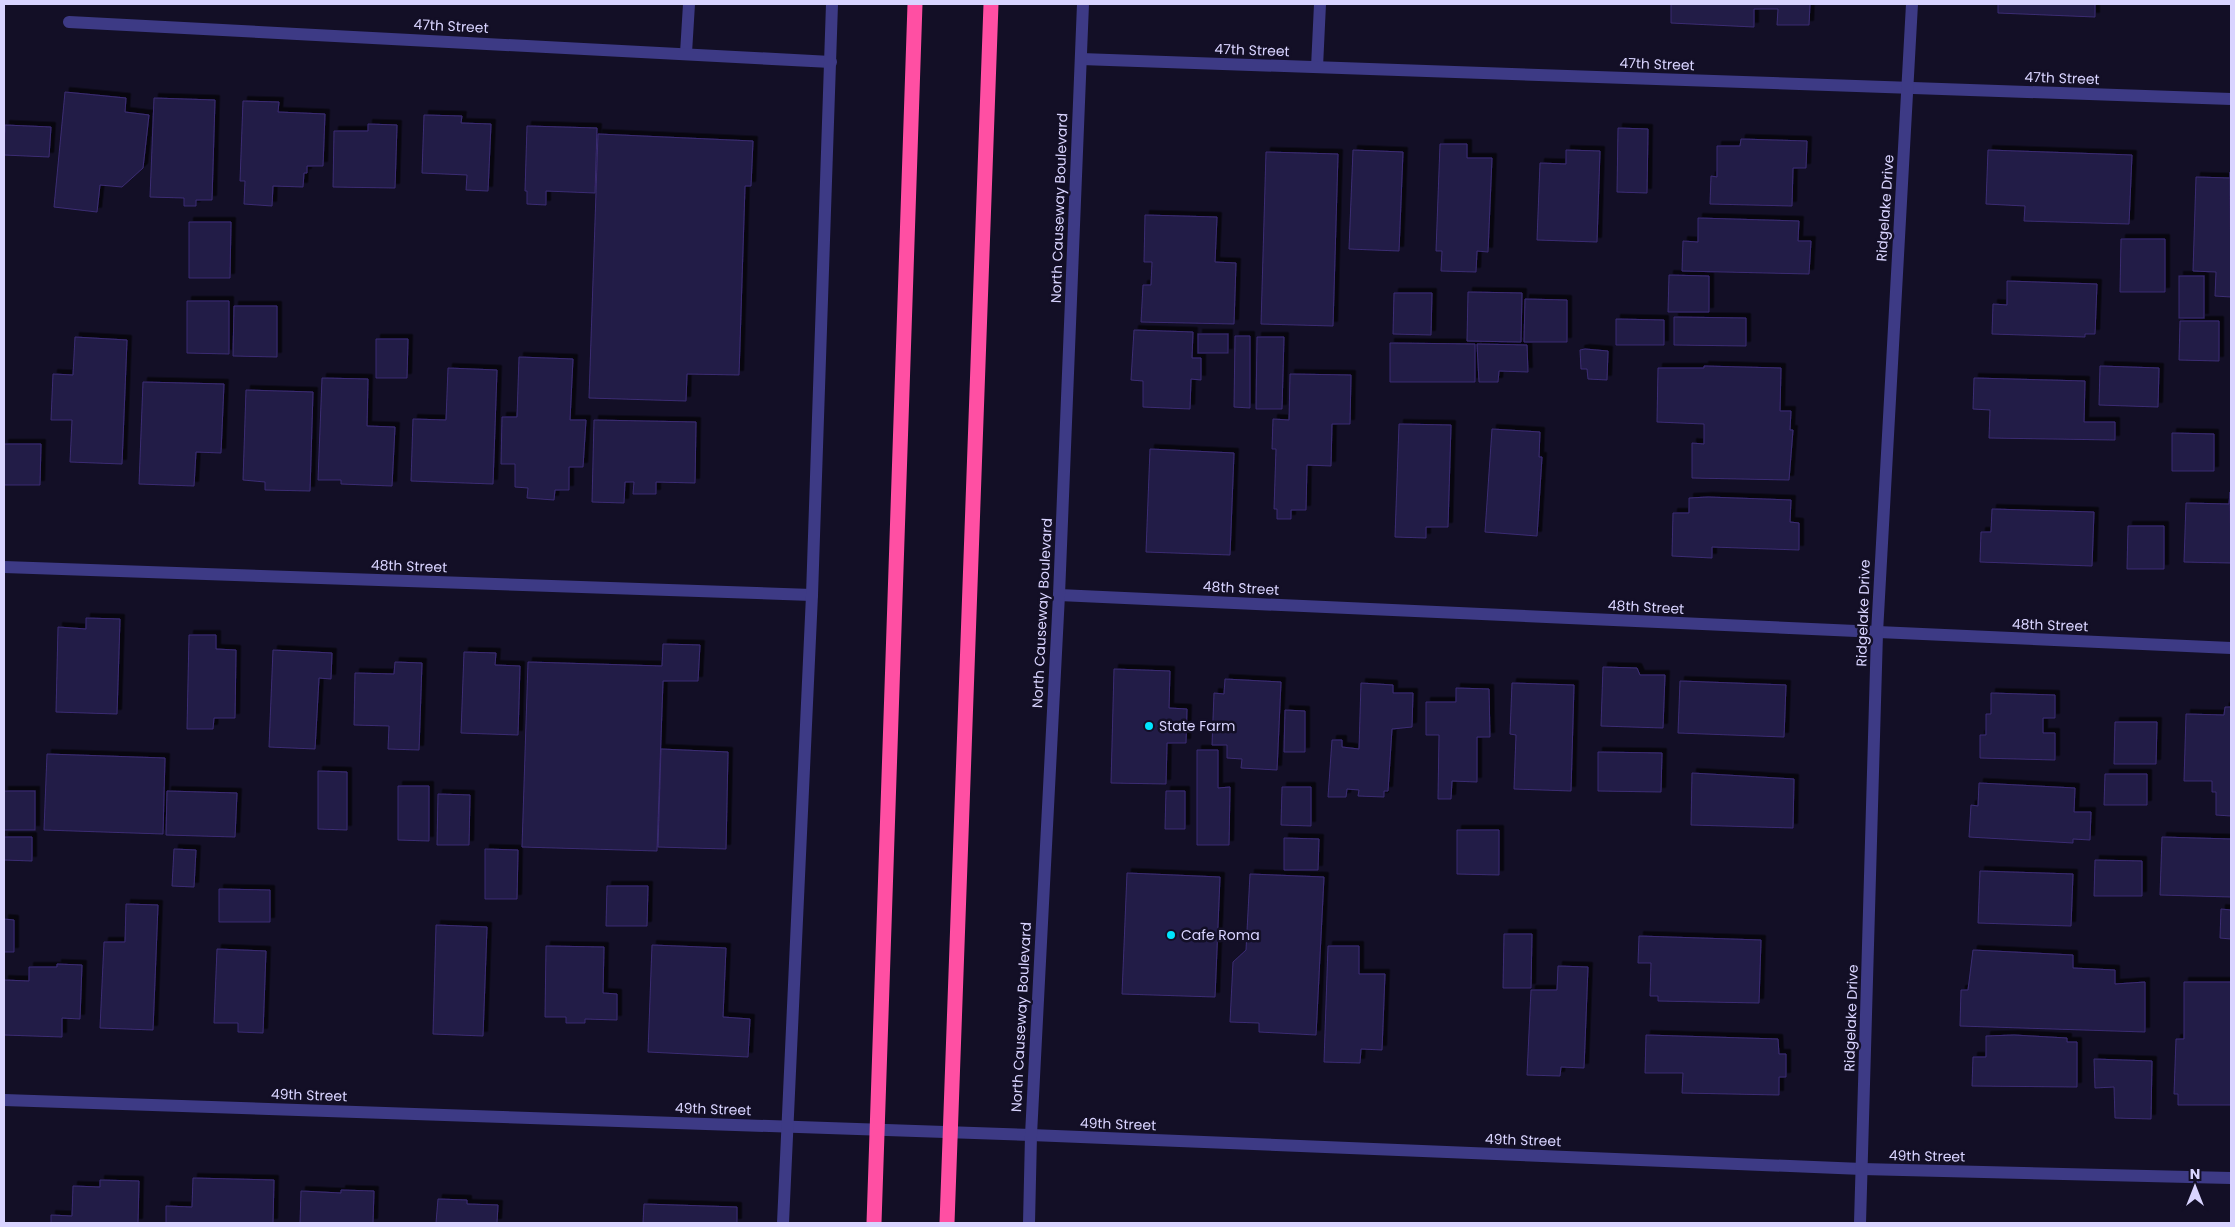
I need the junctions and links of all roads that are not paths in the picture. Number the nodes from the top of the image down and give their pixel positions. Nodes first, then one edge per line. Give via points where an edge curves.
1 (690, 4) edge
2 (832, 4) edge
3 (916, 4) edge
4 (991, 4) edge
5 (1083, 4) edge
6 (1320, 4) edge
7 (1912, 4) edge
8 (69, 22) dead end
9 (686, 53) junction
10 (1082, 59) junction
11 (831, 62) junction
12 (1317, 67) junction
13 (1908, 88) junction
14 (2231, 99) edge
15 (4, 567) edge
16 (812, 595) junction
17 (1059, 595) junction
18 (1877, 633) junction
19 (2231, 648) edge
20 (4, 1100) edge
21 (787, 1127) junction
22 (877, 1131) junction
23 (950, 1134) junction
24 (1031, 1136) junction
25 (1862, 1169) junction
26 (2231, 1178) edge
27 (783, 1223) edge
28 (874, 1223) edge
29 (946, 1223) edge
30 (1029, 1223) edge
31 (1860, 1223) edge

1 - 9 street
2 - 11 street
3 - 22 highway
4 - 23 highway
5 - 10 street, North Causeway Boulevard
6 - 12 street
7 - 13 street, Ridgelake Drive
8 - 9 street, 47th Street
9 - 11 street, 47th Street
10 - 12 street, 47th Street
10 - 17 street, North Causeway Boulevard
11 - 16 street
12 - 13 street, 47th Street
13 - 14 street, 47th Street
13 - 18 street, Ridgelake Drive
15 - 16 street, 48th Street
16 - 21 street
17 - 18 street, 48th Street
17 - 24 street, North Causeway Boulevard
18 - 19 street, 48th Street
18 - 25 street, Ridgelake Drive
20 - 21 street, 49th Street
21 - 22 street, 49th Street
21 - 27 street
22 - 23 street, 49th Street
22 - 28 highway
23 - 24 street, 49th Street
23 - 29 highway
24 - 25 street, 49th Street
24 - 30 street, North Causeway Boulevard
25 - 26 street, 49th Street
25 - 31 street, Ridgelake Drive

